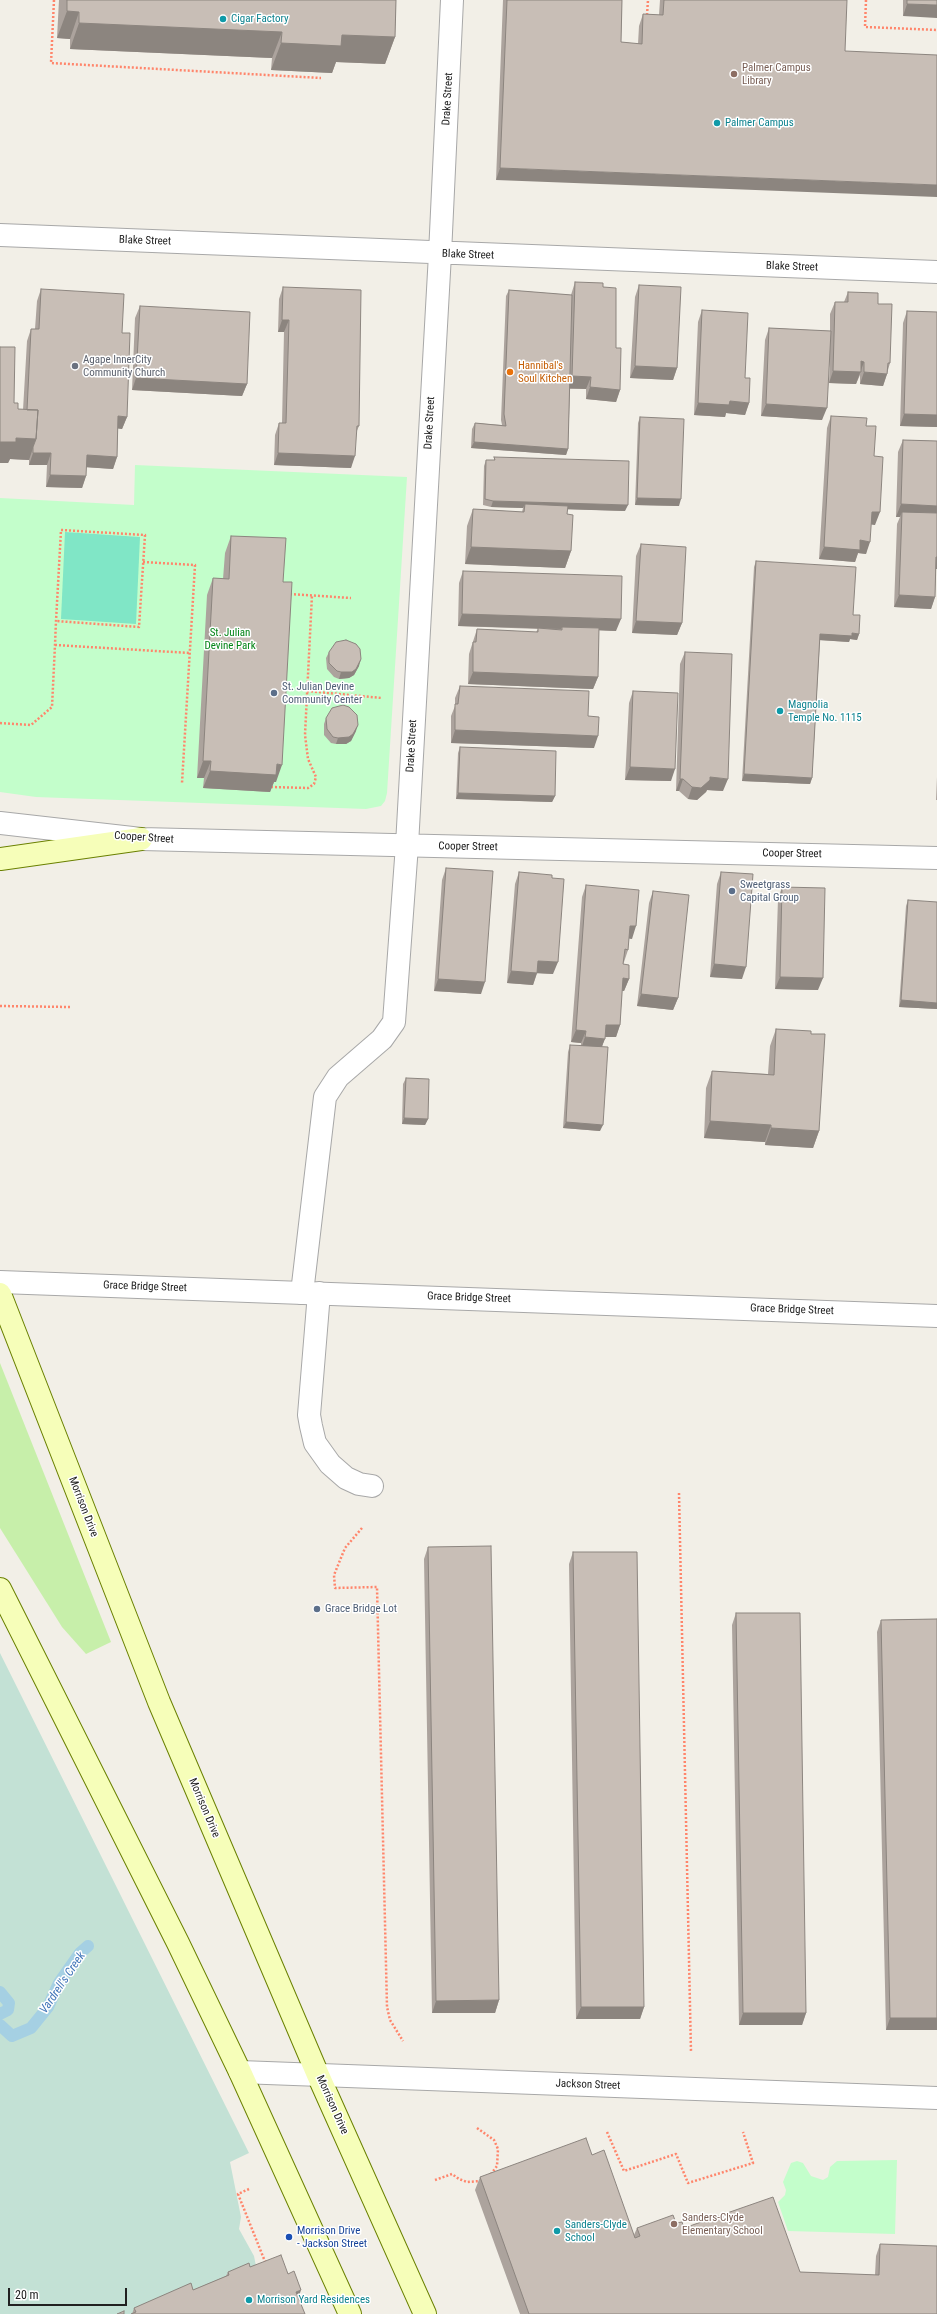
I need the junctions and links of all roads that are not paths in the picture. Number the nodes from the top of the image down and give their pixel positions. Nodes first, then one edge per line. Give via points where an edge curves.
1 (452, 0) edge
2 (0, 235) edge
3 (440, 254) junction
4 (937, 272) edge
5 (0, 823) edge
6 (141, 839) junction
7 (407, 846) junction
8 (937, 858) edge
9 (0, 859) edge
10 (0, 1282) edge
11 (310, 1293) junction
12 (0, 1294) edge
13 (937, 1316) edge
14 (372, 1486) dead end
15 (0, 1589) edge
16 (240, 2072) junction
17 (318, 2074) junction
18 (937, 2098) edge
19 (350, 2314) edge
20 (425, 2314) edge

1 - 3 street, Drake Street
2 - 3 street, Blake Street
3 - 4 street, Blake Street
3 - 7 street, Drake Street
5 - 6 street, Cooper Street
6 - 7 street, Cooper Street
6 - 9 main road
7 - 8 street, Cooper Street
7 - 11 street, Drake Street via 394,1022 382,1039 338,1077 325,1097
10 - 11 street, Grace Bridge Street
11 - 13 street, Grace Bridge Street
11 - 14 street, Drake Street via 309,1415 315,1443 330,1464 346,1478
12 - 17 main road, Morrison Drive via 159,1702
15 - 16 main road
16 - 17 street, Jackson Street
16 - 19 main road
17 - 18 street, Jackson Street
17 - 20 main road, Morrison Drive

